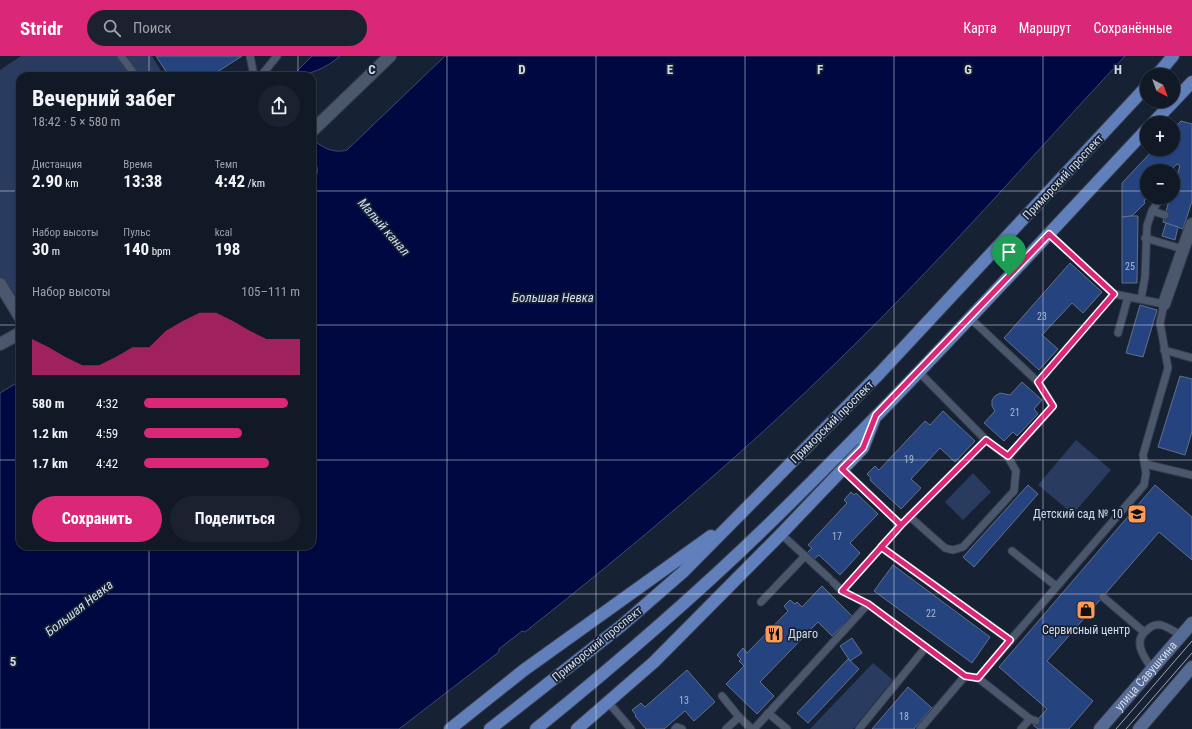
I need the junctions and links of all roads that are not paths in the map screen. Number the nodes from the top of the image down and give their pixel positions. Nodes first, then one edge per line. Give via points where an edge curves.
1 (121, 56) edge
2 (250, 56) edge
3 (277, 56) edge
4 (390, 56) edge
5 (1174, 56) edge
6 (1163, 68) edge
7 (133, 72) edge
8 (253, 72) edge
9 (264, 72) edge
10 (1192, 82) edge
11 (1140, 94) edge
12 (1160, 116) edge
13 (316, 128) edge
14 (1140, 137) edge
15 (1157, 204) edge
16 (1152, 212) junction
17 (1165, 215) dead end
18 (1190, 223) edge
19 (1049, 234) junction
20 (1145, 238) junction
21 (1183, 249) junction
22 (0, 284) edge
23 (1114, 294) junction
24 (1128, 297) junction
25 (1141, 299) junction
26 (1164, 304) junction
27 (16, 310) edge
28 (970, 318) junction
29 (1118, 333) dead end
30 (16, 335) edge
31 (0, 344) edge
32 (1164, 350) junction
33 (1192, 358) edge
34 (918, 371) junction
35 (1038, 382) junction
36 (876, 415) junction
37 (986, 440) junction
38 (1008, 456) junction
39 (1145, 464) junction
40 (842, 469) junction
41 (1192, 475) edge
42 (741, 514) junction
43 (909, 516) junction
44 (901, 525) junction
45 (781, 534) junction
46 (881, 547) junction
47 (1012, 551) dead end
48 (805, 556) junction
49 (1071, 569) junction
50 (1077, 575) dead end
51 (1056, 586) junction
52 (842, 591) junction
53 (1102, 597) dead end
54 (761, 602) dead end
55 (868, 604) junction
56 (1192, 623) edge
57 (1144, 632) junction
58 (1181, 635) junction
59 (1010, 640) junction
60 (926, 647) junction
61 (1192, 667) edge
62 (1152, 669) junction
63 (965, 676) junction
64 (978, 678) junction
65 (722, 696) dead end
66 (608, 702) junction
67 (768, 713) junction
68 (739, 717) junction
69 (450, 729) edge
70 (490, 729) edge
71 (536, 729) edge
72 (577, 729) edge
73 (631, 729) edge
74 (675, 729) edge
75 (682, 729) edge
76 (726, 729) edge
77 (753, 729) edge
78 (787, 729) edge
79 (859, 729) edge
80 (920, 729) edge
81 (1021, 729) edge
82 (1100, 729) edge
83 (1139, 729) edge

1 - 7 lane
2 - 8 lane
3 - 9 lane
4 - 13 street
5 - 6 main road
10 - 12 main road
11 - 42 main road, Приморский проспект via 879,374
14 - 19 main road, Приморский проспект
15 - 16 lane
16 - 17 lane
16 - 20 lane
18 - 21 street
19 - 23 lane
19 - 28 main road, Приморский проспект
20 - 21 lane
20 - 25 lane via 1145,277
21 - 26 street
22 - 27 street
23 - 24 lane
23 - 35 lane
24 - 25 lane
24 - 29 lane
25 - 26 lane
26 - 32 lane via 1160,322
28 - 34 main road, Приморский проспект
28 - 35 lane
30 - 31 street
32 - 33 lane
32 - 39 lane via 1168,368 1143,455
34 - 36 main road, Приморский проспект
34 - 37 lane
35 - 38 lane via 1053,406
36 - 40 main road via 863,448
36 - 71 main road, Приморский проспект via 762,530 637,644
37 - 38 lane
37 - 43 lane
38 - 43 lane via 1016,471 1014,491 963,547 953,550 945,548
39 - 41 lane
39 - 49 lane via 1144,485
40 - 44 lane
40 - 45 main road
42 - 69 main road via 524,670
42 - 70 main road, Приморский проспект via 683,572 621,626
43 - 44 lane
44 - 46 lane
45 - 48 lane
45 - 66 main road via 654,662
46 - 52 lane
46 - 59 lane
47 - 51 lane
48 - 52 lane
48 - 54 lane
49 - 50 lane
49 - 51 lane
51 - 59 lane
52 - 55 lane
53 - 57 lane
55 - 60 lane
55 - 67 lane
56 - 58 main road, улица Савушкина
57 - 58 lane via 1151,626 1160,625
57 - 62 lane via 1140,639 1140,647
58 - 62 main road, улица Савушкина
59 - 64 lane
60 - 63 lane
60 - 79 lane
61 - 83 main road
62 - 82 main road, улица Савушкина
63 - 64 lane
63 - 80 lane
64 - 81 lane via 1033,720
65 - 68 lane
66 - 72 main road
66 - 73 lane
67 - 77 lane
67 - 78 lane
68 - 76 lane
68 - 77 lane
74 - 75 lane

